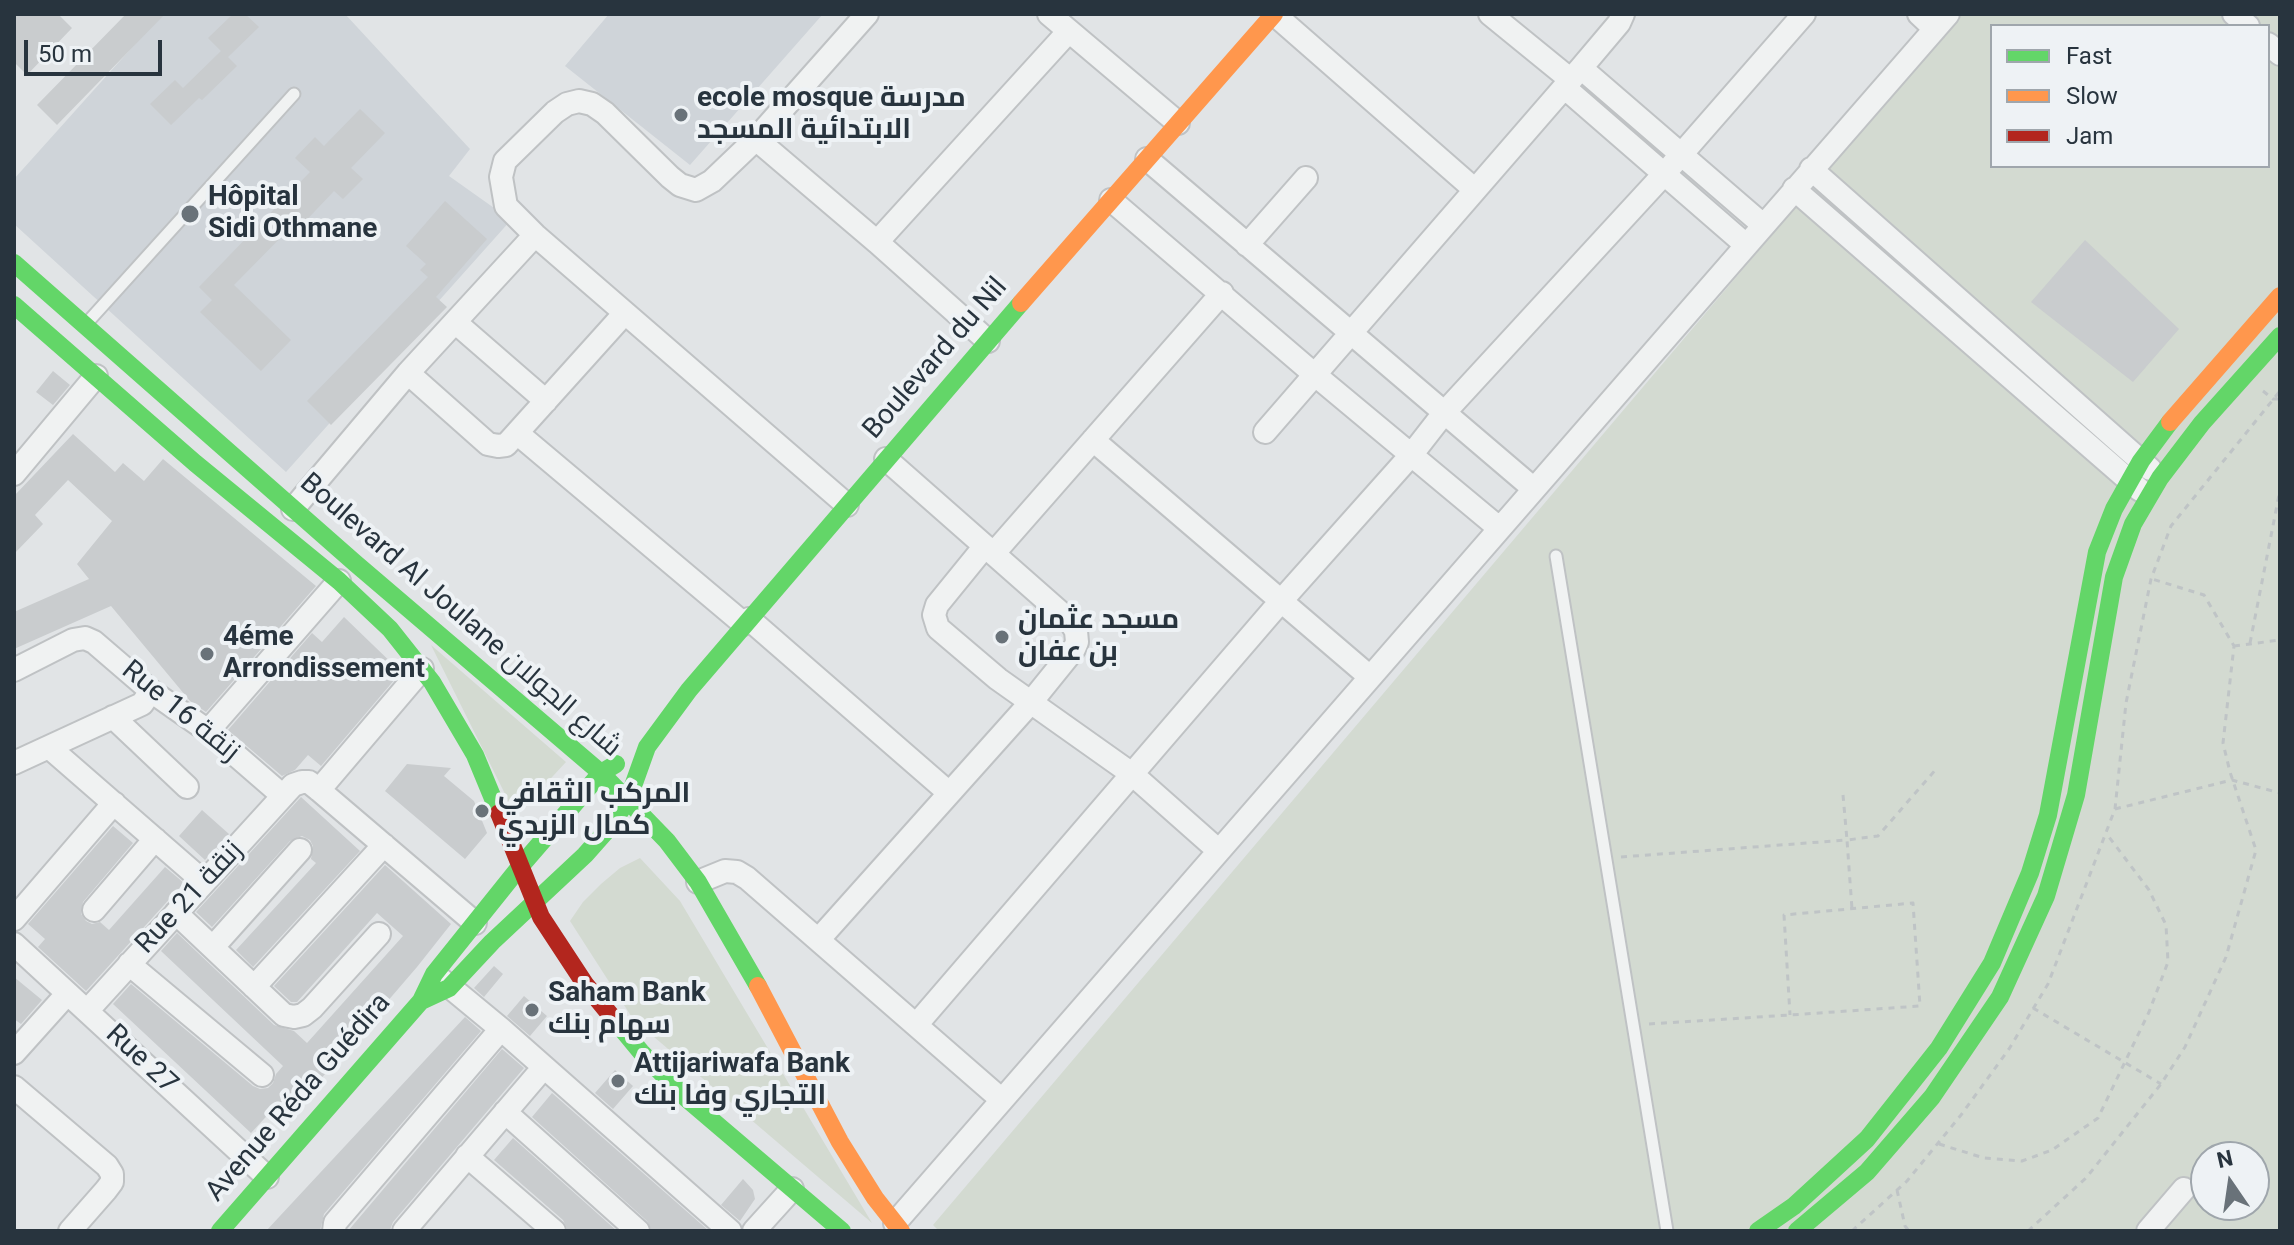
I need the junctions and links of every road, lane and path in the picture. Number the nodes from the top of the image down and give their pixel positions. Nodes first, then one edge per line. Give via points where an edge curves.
1 (867, 14) edge
2 (1049, 14) edge
3 (1274, 14) edge
4 (1490, 14) edge
5 (1623, 14) edge
6 (1804, 14) edge
7 (1934, 19) edge
8 (1069, 31) junction
9 (1572, 78) junction
10 (294, 94) dead end
11 (1178, 123) junction
12 (756, 139) junction
13 (1681, 156) junction
14 (1147, 159) junction
15 (1811, 169) junction
16 (1665, 173) junction
17 (1306, 178) dead end
18 (1474, 189) junction
19 (1794, 189) junction
20 (1111, 200) junction
21 (1763, 225) junction
22 (535, 235) junction
23 (877, 242) junction
24 (1247, 245) junction
25 (1746, 245) junction
26 (14, 263) edge
27 (1222, 293) junction
28 (2280, 296) edge
29 (14, 305) edge
30 (624, 314) junction
31 (1976, 315) junction
32 (455, 322) junction
33 (85, 325) junction
34 (1350, 332) junction
35 (1960, 334) junction
36 (2280, 336) edge
37 (988, 341) junction
38 (63, 347) junction
39 (408, 373) junction
40 (1314, 374) junction
41 (96, 376) junction
42 (546, 401) junction
43 (1444, 413) junction
44 (1265, 432) dead end
45 (517, 433) junction
46 (1093, 440) junction
47 (1412, 454) junction
48 (886, 459) junction
49 (2141, 461) junction
50 (14, 474) edge
51 (2128, 480) junction
52 (2154, 487) junction
53 (1534, 489) junction
54 (2280, 490) edge
55 (847, 505) junction
56 (293, 509) junction
57 (1499, 528) junction
58 (989, 550) junction
59 (1556, 556) dead end
60 (2151, 579) dead end
61 (339, 581) junction
62 (1281, 601) junction
63 (747, 622) junction
64 (2280, 640) edge
65 (2250, 643) junction
66 (2234, 646) junction
67 (422, 669) junction
68 (14, 670) edge
69 (1370, 677) junction
70 (151, 691) junction
71 (1032, 701) junction
72 (113, 717) junction
73 (208, 731) junction
74 (647, 747) junction
75 (50, 748) junction
76 (14, 763) edge
77 (1937, 768) dead end
78 (601, 773) junction
79 (1132, 774) junction
80 (2232, 780) junction
81 (187, 787) dead end
82 (288, 790) junction
83 (319, 790) junction
84 (948, 792) junction
85 (2280, 793) edge
86 (1843, 795) dead end
87 (628, 800) junction
88 (114, 803) junction
89 (2115, 809) dead end
90 (2106, 833) dead end
91 (155, 839) junction
92 (1847, 840) junction
93 (384, 845) junction
94 (300, 850) dead end
95 (1219, 851) junction
96 (1605, 858) junction
97 (519, 868) junction
98 (204, 882) junction
99 (698, 882) junction
100 (534, 903) junction
101 (1852, 909) junction
102 (94, 910) dead end
103 (176, 913) junction
104 (14, 919) edge
105 (475, 923) junction
106 (379, 934) dead end
107 (819, 939) junction
108 (14, 944) edge
109 (213, 947) junction
110 (129, 964) junction
111 (442, 981) junction
112 (254, 987) junction
113 (67, 994) junction
114 (2033, 1008) dead end
115 (87, 1011) junction
116 (1790, 1015) junction
117 (917, 1024) junction
118 (1633, 1025) junction
119 (501, 1029) junction
120 (17, 1043) edge
121 (2126, 1064) junction
122 (544, 1067) junction
123 (262, 1075) dead end
124 (2161, 1084) junction
125 (14, 1087) edge
126 (1002, 1100) junction
127 (505, 1112) junction
128 (1937, 1143) dead end
129 (467, 1156) junction
130 (267, 1177) junction
131 (792, 1189) junction
132 (2184, 1189) dead end
133 (1897, 1190) dead end
134 (898, 1227) edge
135 (70, 1231) edge
136 (220, 1231) edge
137 (334, 1231) edge
138 (404, 1231) edge
139 (554, 1231) edge
140 (638, 1231) edge
141 (730, 1231) edge
142 (754, 1231) edge
143 (842, 1231) edge
144 (1667, 1231) edge
145 (1758, 1231) edge
146 (1797, 1231) edge
147 (1909, 1231) edge
148 (2028, 1231) edge
149 (2148, 1231) edge

1 - 12 street
2 - 8 street
3 - 11 street, Boulevard du Nil
3 - 18 street
4 - 9 street
5 - 9 street
6 - 13 street
7 - 15 street
8 - 11 street
8 - 23 street
9 - 13 street
9 - 16 street
9 - 18 street
10 - 33 lane
11 - 14 street, Boulevard du Nil
12 - 22 street via 696,190 670,177 592,104 567,104 505,161 501,177 506,206
12 - 23 street
13 - 16 street
13 - 21 street
14 - 20 street, Boulevard du Nil
14 - 24 street
15 - 19 street
15 - 31 street
16 - 25 street
16 - 43 street
17 - 24 street
18 - 34 street
19 - 21 street
19 - 35 street
20 - 27 street
20 - 37 street, Boulevard du Nil
21 - 25 street
22 - 30 street
22 - 32 street
23 - 37 street
24 - 34 street
25 - 53 street
26 - 33 street, Boulevard Al Joulane شارع الجولان
27 - 40 street
27 - 46 street
28 - 49 street via 2186,401
29 - 38 street, Boulevard Al Joulane شارع الجولان
30 - 42 street
30 - 55 street
31 - 35 street
31 - 49 street
32 - 39 street
32 - 42 street
33 - 38 lane
33 - 56 street, Boulevard Al Joulane شارع الجولان
34 - 40 street
34 - 43 street
35 - 51 street
36 - 52 street via 2202,423
37 - 48 street, Boulevard du Nil
38 - 41 street, Boulevard Al Joulane شارع الجولان
39 - 45 street via 488,444 506,445
39 - 56 street
40 - 44 street
40 - 47 street
41 - 50 street
41 - 61 street, Boulevard Al Joulane شارع الجولان
42 - 45 street
43 - 47 street
43 - 53 street
45 - 63 street
46 - 58 street
46 - 62 street
47 - 57 street
47 - 62 street
48 - 55 street, Boulevard du Nil
48 - 58 street
49 - 51 street
49 - 52 street
51 - 52 street
51 - 145 street via 2094,564 2048,815 1992,963 1939,1048 1867,1139 1794,1206
52 - 146 street via 2133,524 2114,577 2076,795 2046,896 2014,971 1932,1097 1867,1172
53 - 57 street
54 - 65 path
55 - 63 street, Boulevard du Nil
56 - 78 street, Boulevard Al Joulane شارع الجولان
57 - 69 street
58 - 71 street via 1070,621 1077,634 1074,649
58 - 71 street via 937,605 934,615 938,628
59 - 96 lane
60 - 66 path via 2204,595
61 - 67 street, Boulevard Al Joulane شارع الجولان via 390,629
61 - 73 street
62 - 69 street
62 - 79 street
63 - 74 street, Boulevard du Nil
63 - 84 street
64 - 65 path
65 - 66 path
66 - 80 path via 2223,743
67 - 83 street
67 - 97 street, Boulevard Al Joulane شارع الجولان via 475,755
68 - 70 street, Rue 16 زنقة via 85,638
69 - 95 street
70 - 72 street via 142,704
70 - 73 street, Rue 16 زنقة
71 - 79 street
71 - 84 street
72 - 75 street
72 - 81 street
73 - 82 street, Rue 16 زنقة
74 - 78 street, Boulevard du Nil
74 - 87 street, Boulevard du Nil
75 - 76 street
75 - 88 street
77 - 92 path via 1878,836
78 - 87 street, Boulevard Al Joulane شارع الجولان
78 - 97 street, Avenue Réda Guédira
79 - 95 street
79 - 117 street
80 - 85 path
80 - 89 path
80 - 124 path via 2256,850 2226,957 2185,1047
82 - 83 street via 309,782
82 - 98 street, Rue 21 زنقة
83 - 93 street
84 - 107 street
86 - 92 path
87 - 99 street, Boulevard Al Joulane شارع الجولان
87 - 100 street, Avenue Réda Guédira via 585,855
88 - 91 street
88 - 104 street
90 - 121 path via 2149,890 2166,925 2168,962
91 - 98 street
91 - 102 street
92 - 96 path
92 - 101 path
93 - 105 street
93 - 112 street
94 - 109 street
95 - 126 street
96 - 118 lane
97 - 100 street, Boulevard Al Joulane شارع الجولان
97 - 105 street, Avenue Réda Guédira
98 - 103 street, Rue 21 زنقة
99 - 107 street via 737,872
99 - 134 street, Boulevard Al Joulane شارع الجولان via 840,1142
100 - 111 street, Avenue Réda Guédira
100 - 131 street, Boulevard Al Joulane شارع الجولان via 585,984 641,1052
101 - 116 path via 1784,915
101 - 116 path via 1913,903 1920,1006
103 - 109 street
103 - 110 street, Rue 21 زنقة
105 - 111 street, Avenue Réda Guédira
106 - 112 street via 303,1015 284,1015
107 - 117 street
108 - 113 street, Rue 27
109 - 112 street
110 - 115 street, Rue 21 زنقة
110 - 123 street
111 - 119 street
111 - 130 street, Avenue Réda Guédira
113 - 115 street, Rue 27
113 - 120 street
114 - 121 path
115 - 130 street, Rue 27
116 - 118 path
117 - 126 street
118 - 144 lane
119 - 122 street
119 - 137 street via 335,1223
121 - 124 path
121 - 128 path via 2098,1118 2052,1150 2022,1161 1984,1158
122 - 127 street
122 - 141 street
124 - 148 path via 2086,1178
125 - 135 street via 112,1174 112,1182
126 - 134 street
127 - 129 street
127 - 140 street
129 - 138 street
129 - 139 street
130 - 136 street, Avenue Réda Guédira
131 - 142 street
131 - 143 street, Boulevard Al Joulane شارع الجولان
132 - 149 street
133 - 147 path

